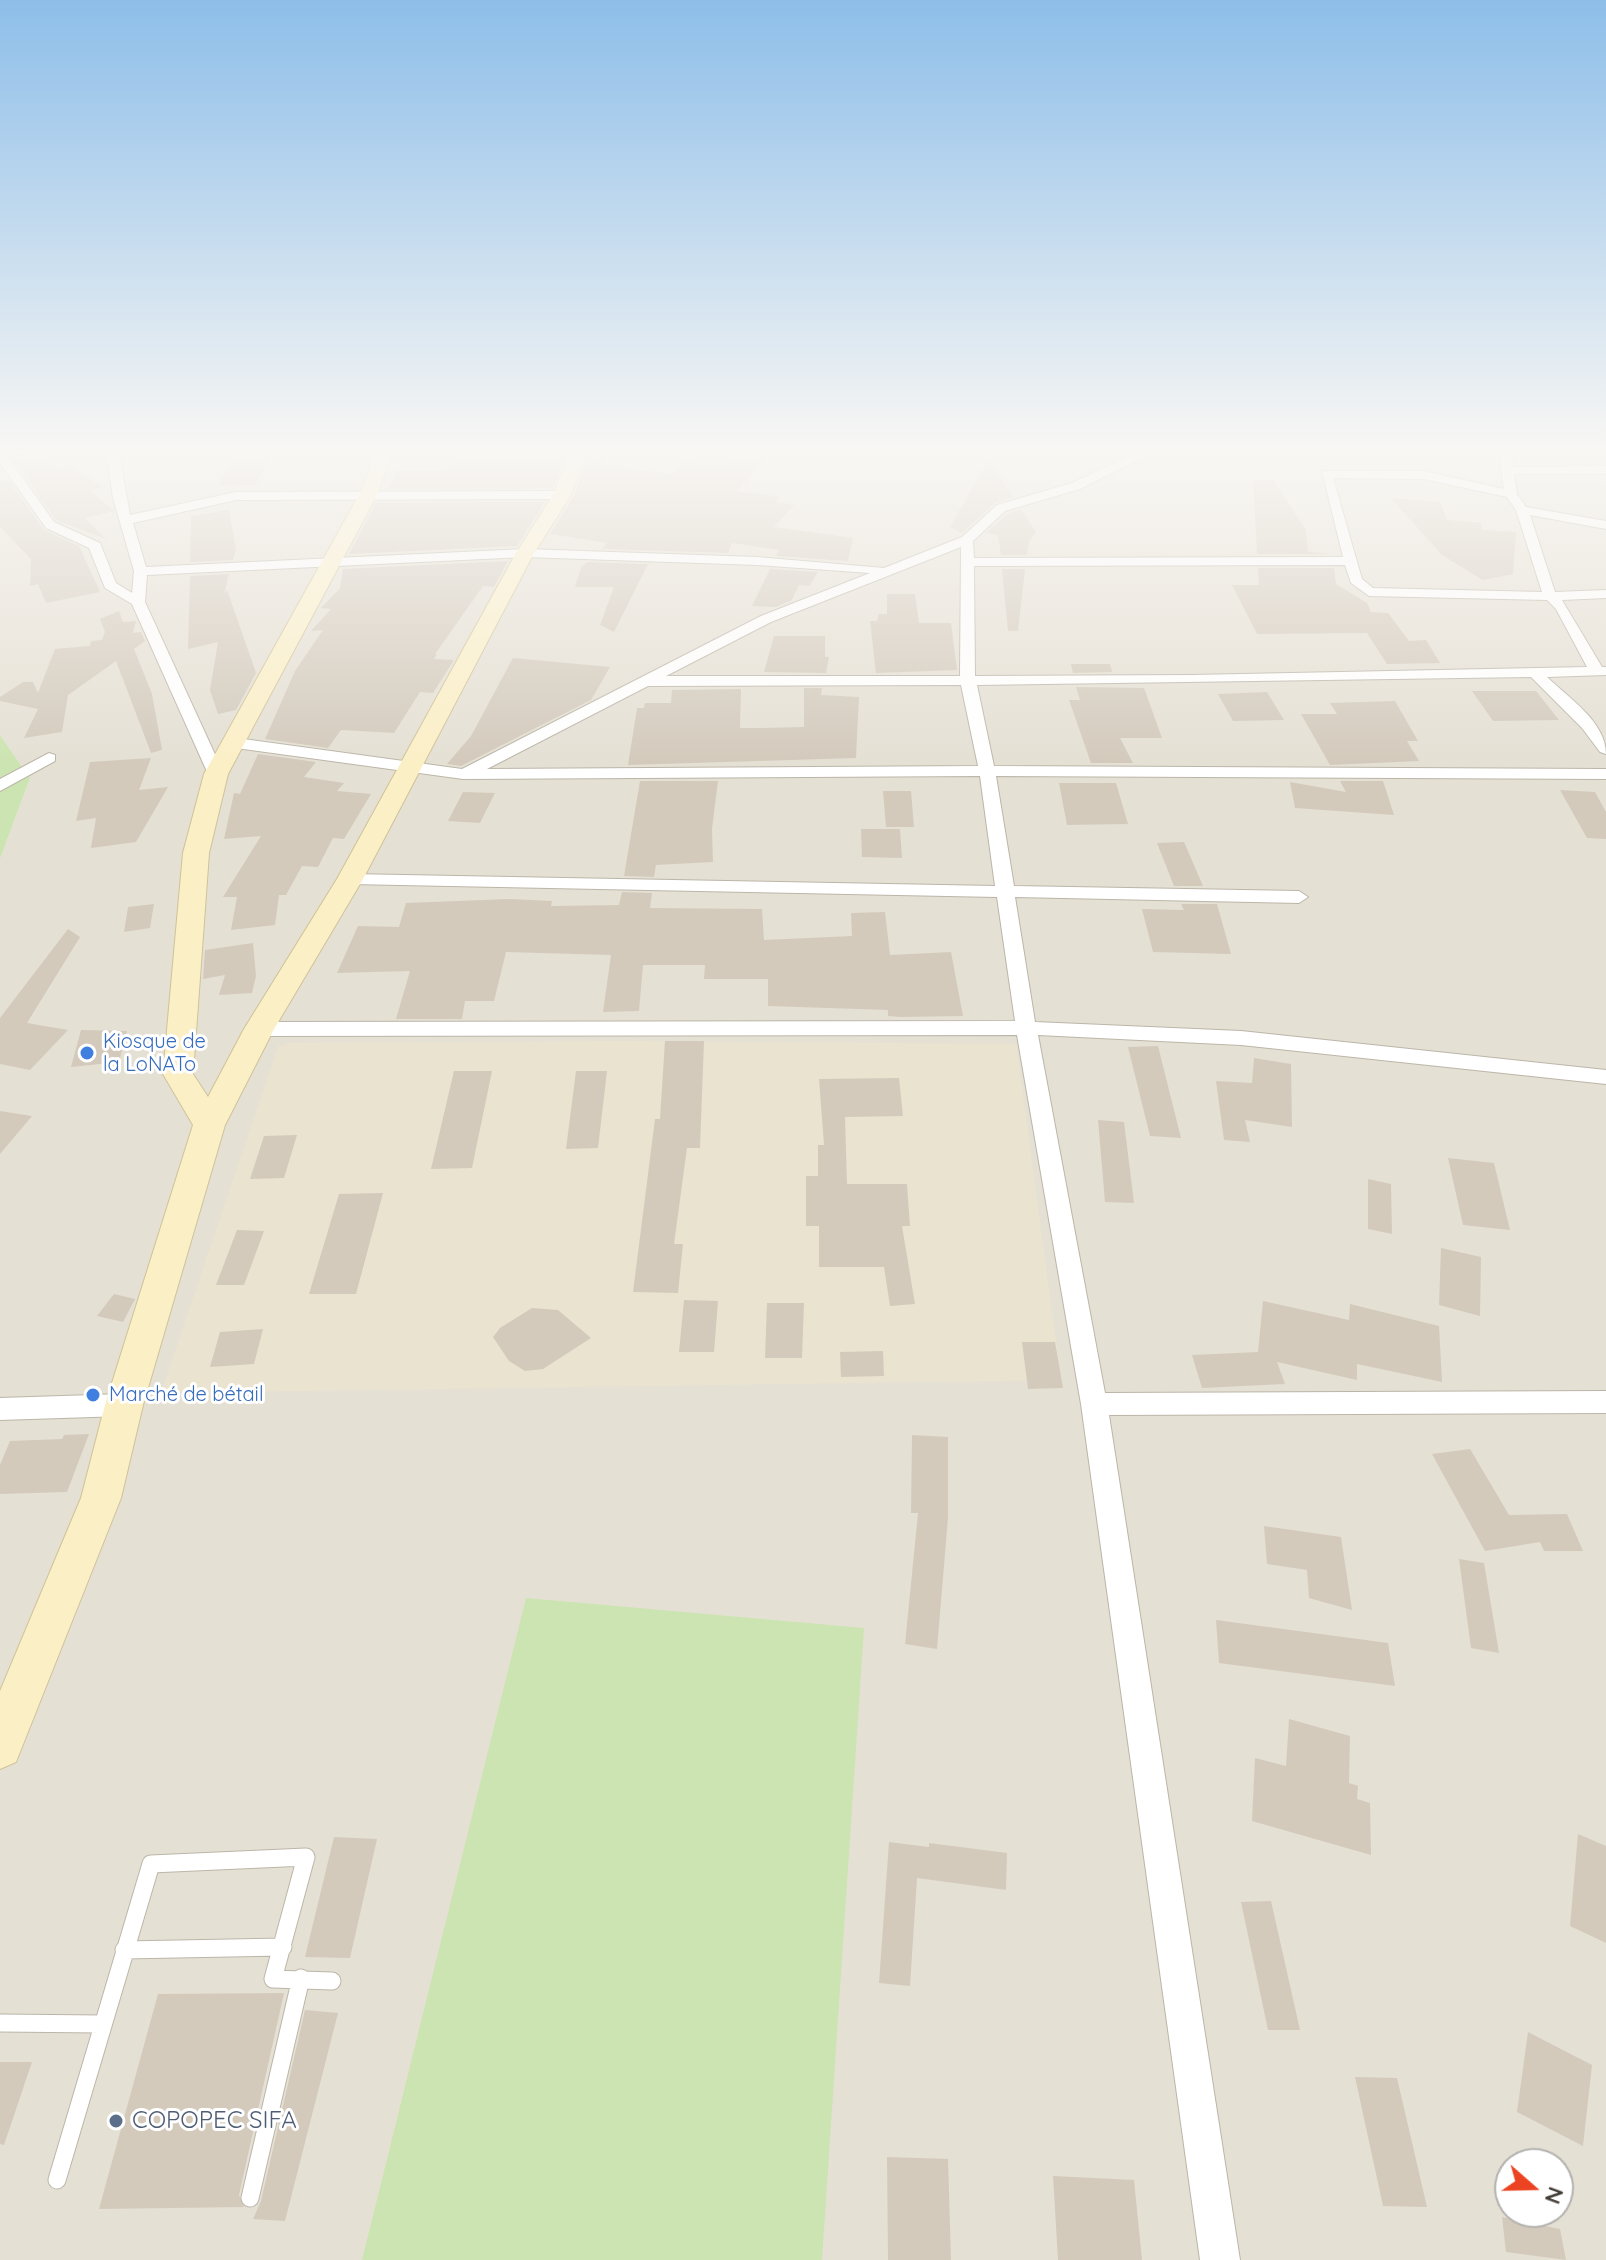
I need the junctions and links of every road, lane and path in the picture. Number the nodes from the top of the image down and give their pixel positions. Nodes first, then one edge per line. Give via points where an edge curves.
1 (97, 552) edge
2 (136, 552) edge
3 (336, 552) edge
4 (961, 552) edge
5 (967, 552) edge
6 (993, 552) edge
7 (1349, 552) edge
8 (1536, 552) edge
9 (525, 553) junction
10 (1352, 561) junction
11 (330, 563) junction
12 (141, 571) junction
13 (883, 571) junction
14 (1606, 594) edge
15 (1550, 596) junction
16 (138, 602) junction
17 (1533, 671) junction
18 (1601, 672) edge
19 (968, 680) junction
20 (644, 681) junction
21 (236, 743) junction
22 (1606, 749) edge
23 (49, 758) dead end
24 (411, 764) junction
25 (987, 771) junction
26 (216, 774) junction
27 (463, 774) junction
28 (1606, 774) edge
29 (0, 786) edge
30 (350, 879) junction
31 (1003, 891) junction
32 (1299, 897) dead end
33 (1026, 1028) junction
34 (259, 1029) junction
35 (1606, 1077) edge
36 (209, 1125) junction
37 (1606, 1402) edge
38 (1094, 1404) junction
39 (124, 1405) junction
40 (0, 1409) edge
41 (0, 1746) edge
42 (283, 1947) junction
43 (124, 1950) junction
44 (301, 1978) junction
45 (332, 1981) dead end
46 (0, 2023) edge
47 (102, 2024) junction
48 (57, 2180) dead end
49 (250, 2198) dead end
50 (1220, 2260) edge

1 - 16 street via 110,585
2 - 12 street
3 - 11 main road
4 - 13 street
5 - 19 street
6 - 10 street via 1211,564
7 - 10 street
8 - 15 street
9 - 11 street
9 - 13 street
9 - 24 main road
10 - 15 street via 1356,580 1369,592
11 - 12 street
11 - 21 main road
12 - 16 street
13 - 20 street via 766,619
14 - 15 street
15 - 18 street
16 - 26 street
17 - 18 street
17 - 19 street
17 - 22 street
19 - 20 street
19 - 25 street
20 - 27 street
21 - 24 street
21 - 26 main road
23 - 29 street
24 - 27 street
24 - 30 main road
25 - 27 street
25 - 28 street
25 - 31 street
26 - 36 main road via 191,885 178,1074
30 - 31 street
30 - 34 main road
31 - 32 street
31 - 33 street
33 - 34 street
33 - 35 street via 1241,1038
33 - 38 street
34 - 36 main road
36 - 39 main road
37 - 38 street
38 - 50 street
39 - 40 street
39 - 41 main road via 101,1498
42 - 43 lane
42 - 43 lane via 306,1857 151,1864
42 - 44 lane via 273,1979
43 - 47 lane
44 - 45 lane
44 - 49 lane
46 - 47 lane
47 - 48 lane

